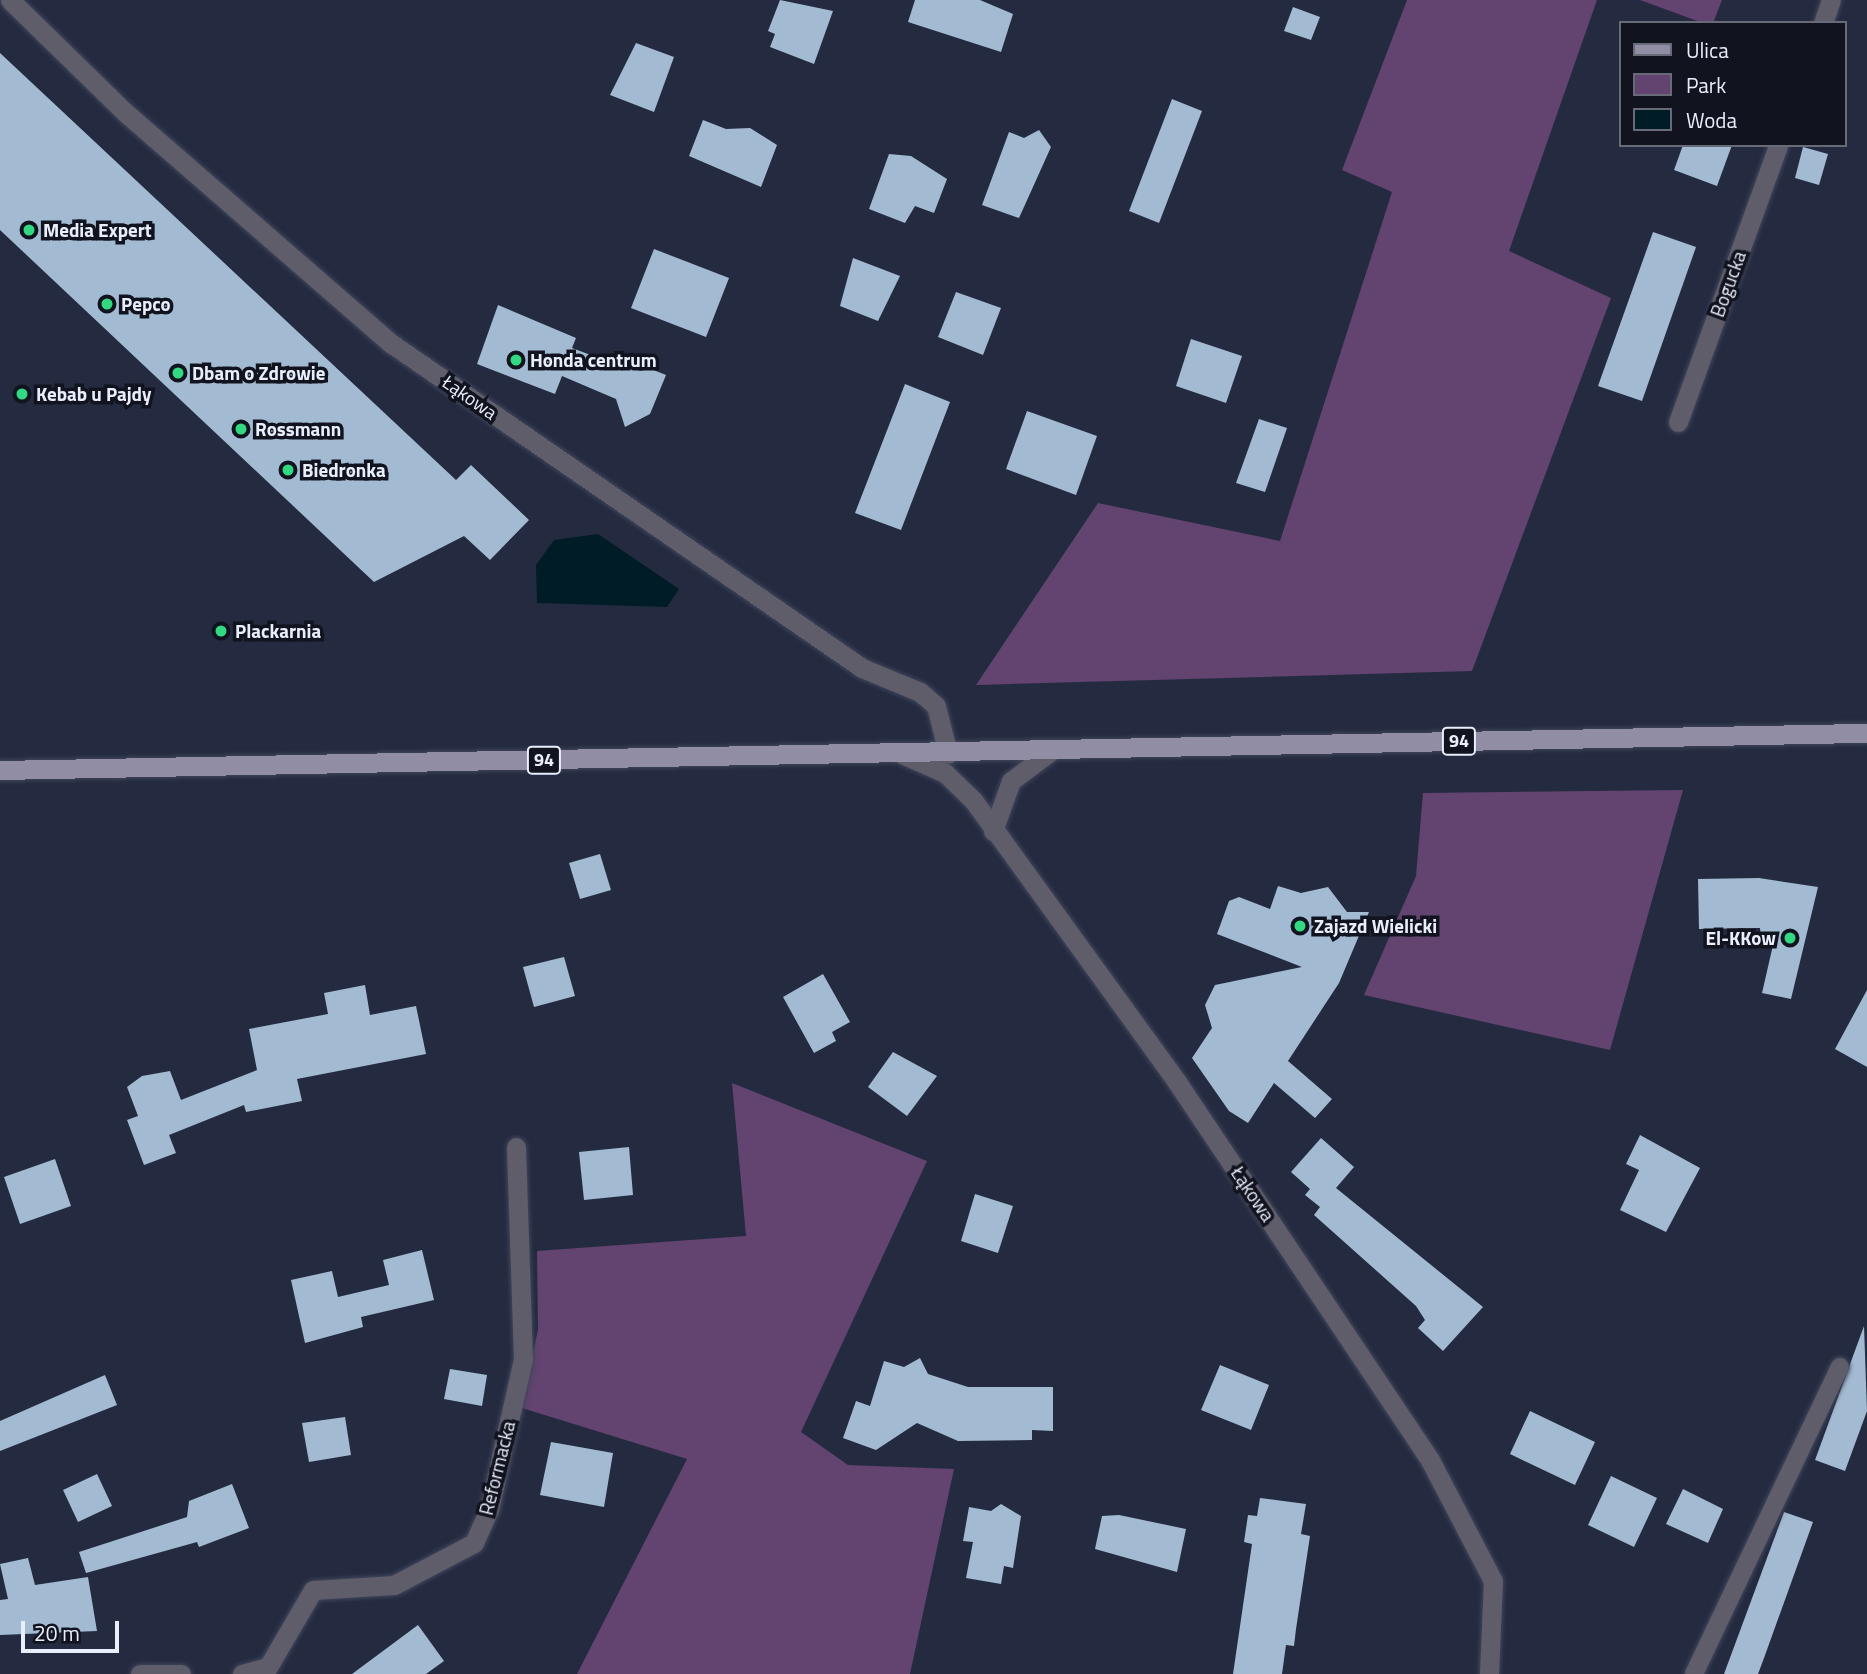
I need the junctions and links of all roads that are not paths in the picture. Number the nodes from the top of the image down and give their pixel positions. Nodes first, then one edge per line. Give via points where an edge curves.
1 (10, 0) edge
2 (1831, 0) edge
3 (1824, 21) edge
4 (1777, 147) edge
5 (1678, 422) dead end
6 (1867, 733) edge
7 (1051, 751) junction
8 (948, 753) junction
9 (902, 754) junction
10 (0, 770) edge
11 (993, 831) junction
12 (516, 1147) dead end
13 (1840, 1367) dead end
14 (140, 1674) edge
15 (181, 1674) edge
16 (242, 1674) edge
17 (1489, 1674) edge
18 (1694, 1674) edge

1 - 8 street, Łąkowa via 147,131 392,344 862,667 920,692 936,706
2 - 3 street
4 - 5 street, Bogucka
6 - 7 main road, 94
7 - 8 main road, 94
7 - 11 street via 1011,781
8 - 9 main road, 94
9 - 10 main road, 94
9 - 11 street, Łąkowa via 945,773
11 - 17 street, Łąkowa via 1177,1082 1430,1460 1493,1581
12 - 16 street, Reformacka via 523,1359 489,1510 474,1544 394,1585 313,1590 268,1667
13 - 18 lane
14 - 15 street

